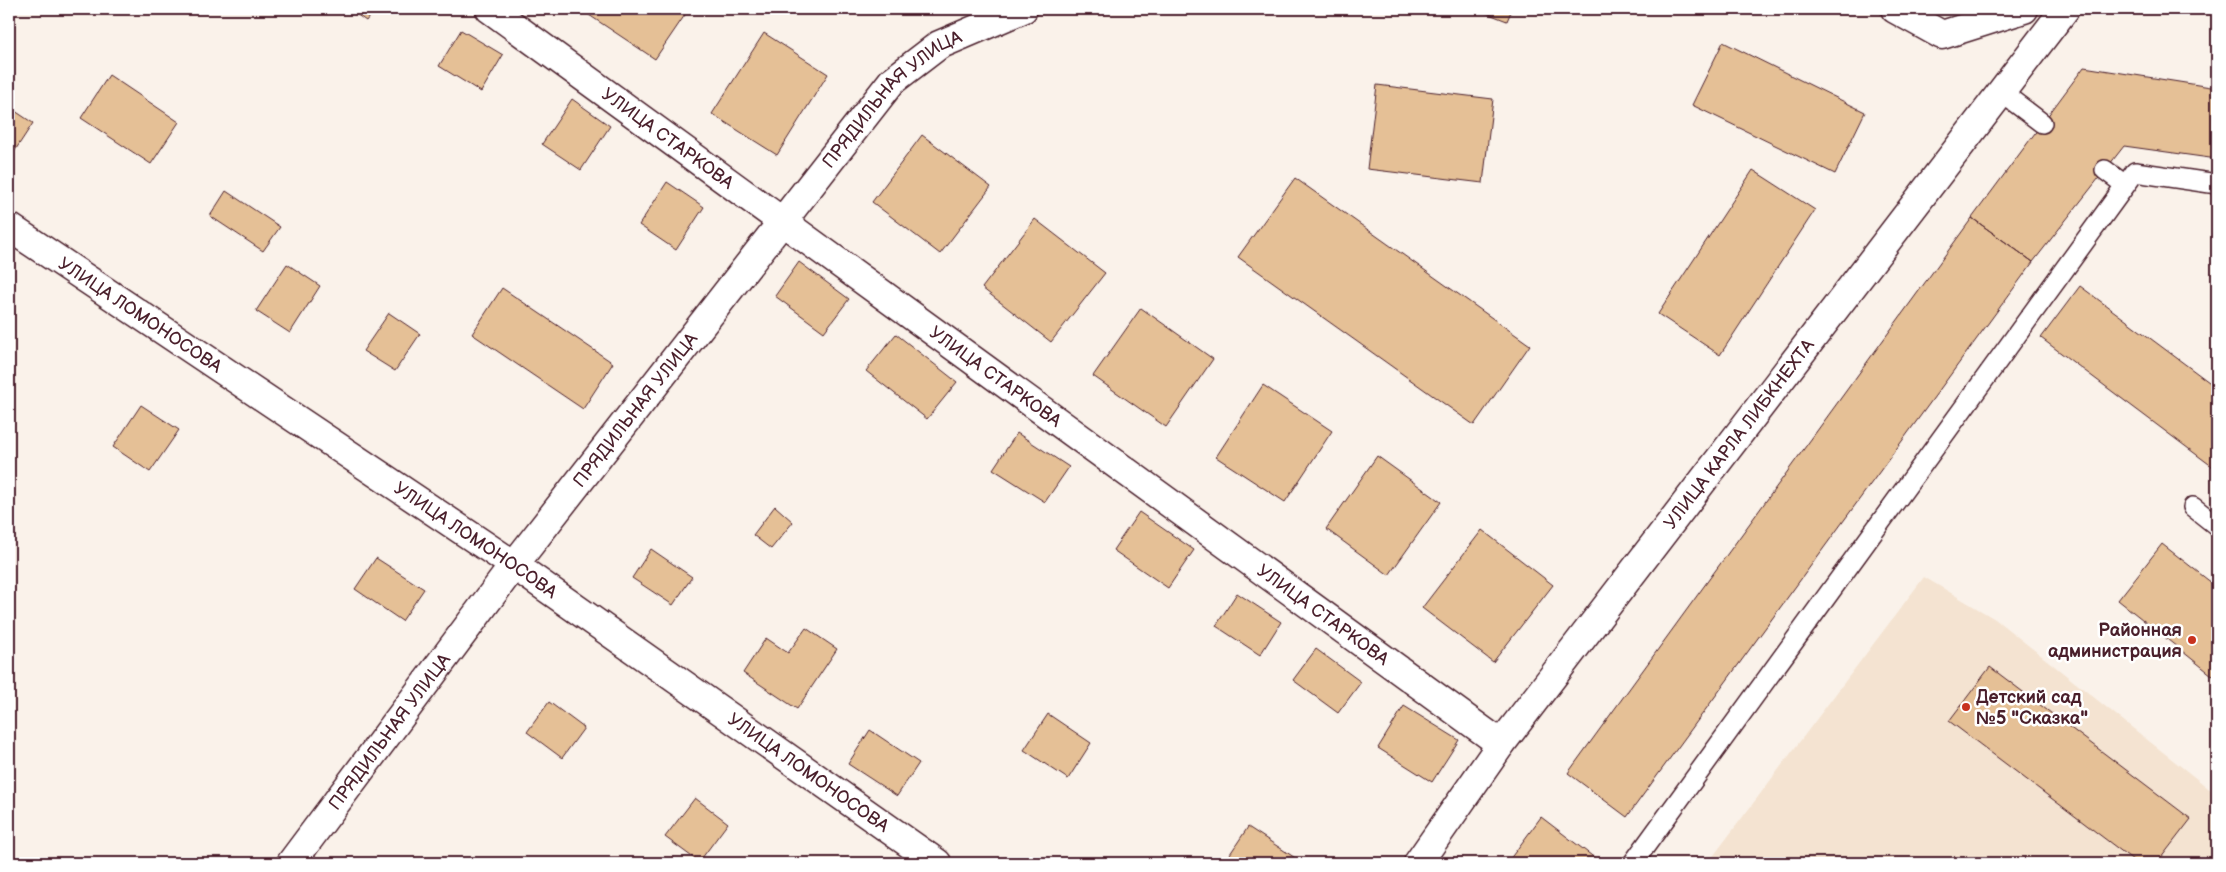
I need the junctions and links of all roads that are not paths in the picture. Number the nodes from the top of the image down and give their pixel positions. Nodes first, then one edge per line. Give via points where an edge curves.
1 (490, 9) edge
2 (1023, 9) edge
3 (1895, 9) edge
4 (2024, 9) edge
5 (2065, 9) edge
6 (2001, 92) junction
7 (2042, 123) dead end
8 (2105, 170) dead end
9 (2217, 184) edge
10 (2125, 185) junction
11 (782, 220) junction
12 (9, 227) edge
13 (2193, 507) dead end
14 (2217, 526) edge
15 (514, 565) junction
16 (1501, 744) junction
17 (291, 863) edge
18 (937, 863) edge
19 (1418, 863) edge
20 (1633, 863) edge

1 - 11 street, УЛИЦА СТАРКОВА
2 - 11 street, ПРЯДИЛЬНАЯ УЛИЦА via 939,46 892,81
3 - 4 street via 1942,35
5 - 6 street, УЛИЦА КАРЛА ЛИБКНЕХТА
6 - 7 lane
6 - 16 street, УЛИЦА КАРЛА ЛИБКНЕХТА
8 - 10 lane
9 - 10 lane via 2135,172
10 - 20 lane
11 - 15 street, ПРЯДИЛЬНАЯ УЛИЦА
11 - 16 street, УЛИЦА СТАРКОВА
12 - 15 street, УЛИЦА ЛОМОНОСОВА
13 - 14 lane
15 - 17 street, ПРЯДИЛЬНАЯ УЛИЦА
15 - 18 street, УЛИЦА ЛОМОНОСОВА
16 - 19 street, УЛИЦА КАРЛА ЛИБКНЕХТА

